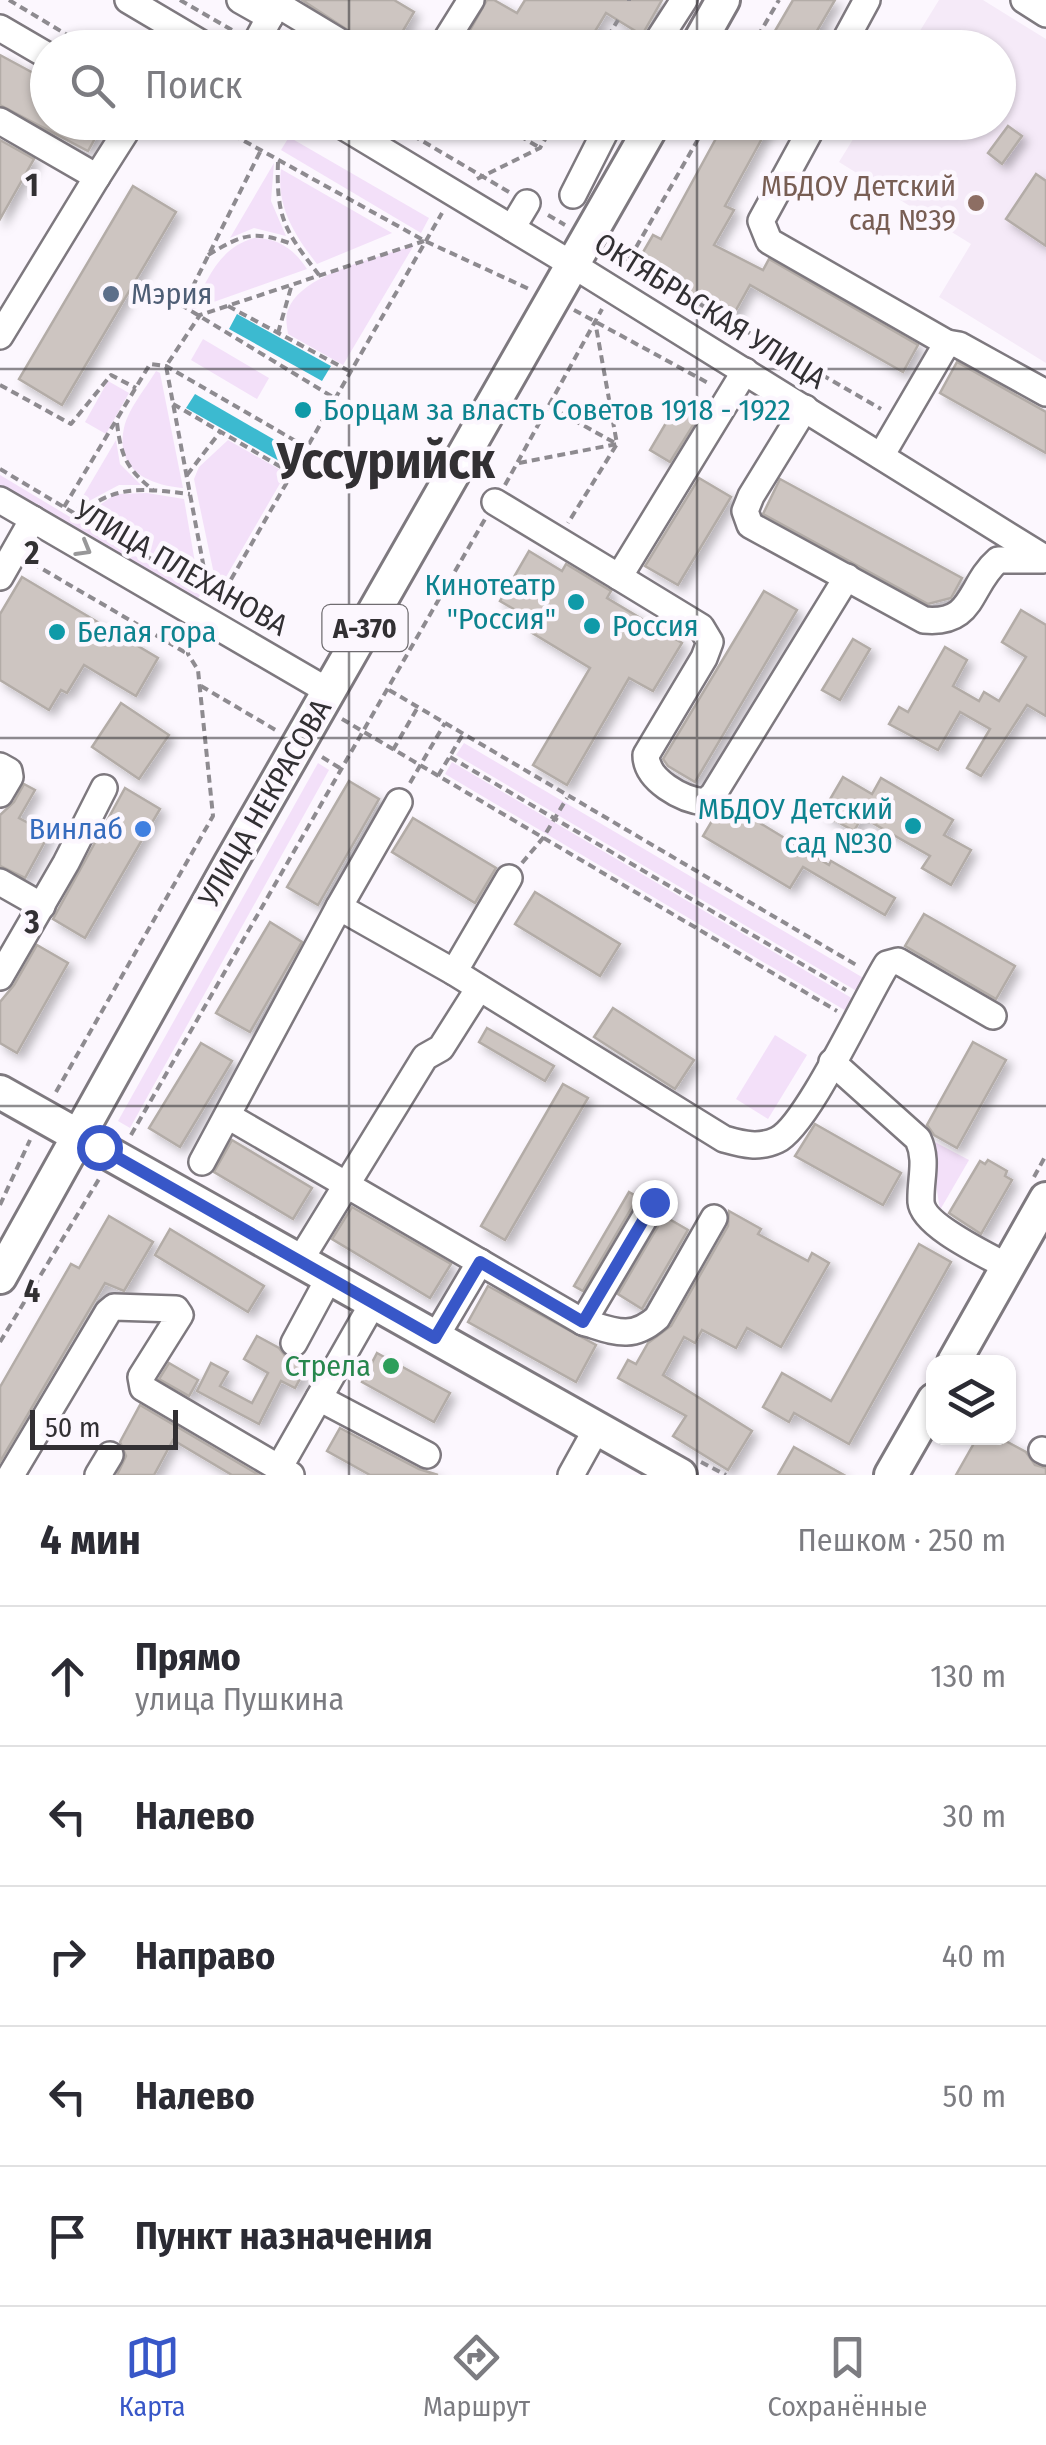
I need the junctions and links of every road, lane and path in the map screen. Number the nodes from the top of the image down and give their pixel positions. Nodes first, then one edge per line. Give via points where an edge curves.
1 (9, 0) edge
2 (128, 0) edge
3 (180, 0) edge
4 (240, 0) edge
5 (471, 0) edge
6 (684, 0) edge
7 (779, 0) edge
8 (866, 0) edge
9 (1024, 0) edge
10 (713, 3) edge
11 (275, 7) edge
12 (1046, 14) edge
13 (618, 20) dead end
14 (0, 28) edge
15 (59, 30) edge
16 (167, 30) edge
17 (229, 30) edge
18 (262, 30) edge
19 (317, 30) edge
20 (452, 30) edge
21 (612, 30) edge
22 (665, 30) edge
23 (703, 30) edge
24 (762, 30) edge
25 (851, 30) edge
26 (30, 46) edge
27 (0, 121) edge
28 (30, 138) edge
29 (33, 140) edge
30 (121, 140) edge
31 (240, 140) edge
32 (366, 140) edge
33 (420, 140) edge
34 (527, 140) edge
35 (545, 140) edge
36 (601, 140) edge
37 (644, 140) edge
38 (698, 140) edge
39 (805, 140) edge
40 (540, 148) junction
41 (260, 152) junction
42 (278, 162) junction
43 (480, 176) junction
44 (98, 177) junction
45 (455, 193) junction
46 (573, 195) dead end
47 (528, 203) junction
48 (570, 227) dead end
49 (512, 228) junction
50 (424, 241) junction
51 (296, 245) junction
52 (604, 248) dead end
53 (208, 255) junction
54 (627, 262) junction
55 (573, 265) junction
56 (319, 274) junction
57 (293, 283) junction
58 (228, 306) junction
59 (200, 315) junction
60 (278, 333) junction
61 (0, 336) edge
62 (947, 343) junction
63 (166, 366) junction
64 (745, 371) junction
65 (351, 372) junction
66 (0, 385) edge
67 (136, 388) junction
68 (1046, 393) edge
69 (336, 399) junction
70 (173, 404) junction
71 (550, 407) junction
72 (805, 408) junction
73 (117, 420) junction
74 (902, 421) junction
75 (220, 432) junction
76 (617, 444) junction
77 (308, 448) junction
78 (881, 456) junction
79 (516, 464) junction
80 (0, 470) edge
81 (293, 474) junction
82 (187, 476) junction
83 (153, 490) junction
84 (190, 494) junction
85 (0, 500) edge
86 (495, 502) junction
87 (64, 507) junction
88 (78, 516) junction
89 (33, 520) junction
90 (558, 540) junction
91 (14, 552) junction
92 (1046, 560) edge
93 (0, 577) edge
94 (619, 577) junction
95 (847, 577) junction
96 (221, 601) junction
97 (197, 614) junction
98 (188, 654) junction
99 (200, 685) junction
100 (389, 690) junction
101 (328, 691) junction
102 (418, 707) junction
103 (445, 723) junction
104 (364, 733) junction
105 (464, 734) junction
106 (298, 744) junction
107 (393, 750) junction
108 (450, 757) junction
109 (0, 766) edge
110 (420, 766) junction
111 (344, 770) junction
112 (438, 776) junction
113 (104, 788) dead end
114 (0, 794) edge
115 (568, 796) junction
116 (399, 802) joint
117 (555, 819) junction
118 (543, 838) junction
119 (509, 878) joint
120 (0, 882) edge
121 (42, 906) junction
122 (339, 906) junction
123 (454, 972) junction
124 (0, 977) edge
125 (878, 978) junction
126 (479, 988) junction
127 (859, 1011) junction
128 (994, 1016) dead end
129 (832, 1062) junction
130 (0, 1092) edge
131 (54, 1098) dead end
132 (228, 1116) junction
133 (16, 1132) dead end
134 (78, 1136) junction
135 (122, 1149) junction
136 (202, 1162) dead end
137 (348, 1184) junction
138 (2, 1196) edge
139 (1046, 1199) edge
140 (654, 1202) dead end
141 (0, 1205) edge
142 (714, 1218) dead end
143 (299, 1262) junction
144 (480, 1262) junction
145 (1008, 1267) junction
146 (0, 1277) edge
147 (329, 1278) junction
148 (373, 1303) junction
149 (583, 1322) junction
150 (435, 1338) junction
151 (0, 1342) edge
152 (294, 1343) dead end
153 (958, 1355) edge
154 (318, 1398) junction
155 (926, 1414) edge
156 (597, 1428) junction
157 (428, 1455) dead end
158 (285, 1471) edge
159 (10, 1475) edge
160 (570, 1475) edge
161 (680, 1475) edge
162 (892, 1475) edge

1 - 15 path
2 - 16 street
3 - 17 path
4 - 11 street
5 - 20 street
6 - 22 street
7 - 24 path
8 - 25 street
9 - 12 street
10 - 23 main road
11 - 18 street
11 - 19 street
13 - 21 path
14 - 26 street
27 - 28 street
29 - 44 street
30 - 44 street
31 - 41 path
32 - 45 street, ОКТЯБРЬСКАЯ УЛИЦА
33 - 43 path
34 - 40 path
35 - 40 path
36 - 46 street
37 - 55 main road, УЛИЦА НЕКРАСОВА / А-370
38 - 54 path
39 - 62 street via 760,221 770,241
40 - 43 path
41 - 42 path
41 - 53 path
42 - 50 path
42 - 51 path via 276,201
43 - 45 path
43 - 47 path
44 - 61 street
45 - 49 street, ОКТЯБРЬСКАЯ УЛИЦА
45 - 50 path
47 - 48 path
47 - 49 street
49 - 55 street, ОКТЯБРЬСКАЯ УЛИЦА
50 - 56 path
50 - 65 path
51 - 53 path via 264,233
51 - 56 path
52 - 54 path
53 - 59 path via 183,306
54 - 74 path
55 - 64 street, ОКТЯБРЬСКАЯ УЛИЦА
55 - 101 main road, УЛИЦА НЕКРАСОВА / А-370
56 - 57 path
57 - 58 path
57 - 60 path
58 - 59 path
58 - 60 path
59 - 63 path
59 - 69 path
60 - 65 path
62 - 68 street
62 - 74 street
63 - 67 path via 150,364
63 - 70 path
63 - 77 path
64 - 72 street, ОКТЯБРЬСКАЯ УЛИЦА
64 - 94 street
65 - 69 path
66 - 67 path via 71,424 111,375
67 - 73 path
69 - 77 path
70 - 75 path
70 - 82 path
71 - 76 path
71 - 76 path via 595,320
71 - 79 path
72 - 78 street, ОКТЯБРЬСКАЯ УЛИЦА
72 - 95 street via 745,512 750,525
73 - 83 path via 130,471
73 - 87 path
74 - 78 street
75 - 81 path
75 - 82 path
76 - 79 path
76 - 90 path
77 - 81 path
78 - 92 street, ОКТЯБРЬСКАЯ УЛИЦА
79 - 86 path
80 - 87 path
81 - 96 path
82 - 84 path
83 - 84 path
83 - 88 path via 133,488 95,500
84 - 96 path via 205,574
85 - 89 street, УЛИЦА ПЛЕХАНОВА
86 - 90 street
86 - 100 path
87 - 88 path
88 - 96 path
89 - 91 street
89 -> 97 street, УЛИЦА ПЛЕХАНОВА
90 - 94 street
91 - 93 street
91 - 98 path
92 - 95 street via 998,560 964,610 944,622 924,620
94 - 95 street via 700,627 710,642 646,756 654,777 704,802
96 - 97 path
97 - 98 path via 186,637
97 - 101 street, УЛИЦА ПЛЕХАНОВА
98 - 99 path
99 - 106 path
99 - 131 path via 214,816
100 - 102 path
100 - 104 path
101 - 106 main road, УЛИЦА НЕКРАСОВА / А-370
102 - 103 path
102 - 107 path
103 - 105 path
103 - 110 path
104 - 107 path
104 - 111 path
105 - 108 path
105 - 115 path
106 - 111 path
106 - 134 main road, УЛИЦА НЕКРАСОВА / А-370
107 - 110 path
108 - 112 path
108 - 117 path
109 - 114 street via 10,777
110 - 112 path
110 - 116 path
111 - 135 path
112 - 118 path
113 - 121 street
115 - 117 path
115 - 125 path
116 - 122 street
117 - 118 path
117 - 127 path
118 - 119 path
118 - 127 path
119 - 123 street
120 - 121 street
121 - 124 street
122 - 123 street
122 - 132 street
123 - 126 street
125 - 127 street
125 - 128 street via 898,961
126 - 129 street via 724,1139 751,1147 778,1140 802,1116
126 - 137 street via 441,1048 425,1057
127 - 129 street
129 - 145 street via 918,1139 924,1152 921,1206 930,1220
130 - 134 main road
132 - 136 street
132 - 137 street
133 - 138 path via 31,1141
134 - 135 main road
134 - 146 main road, УЛИЦА НЕКРАСОВА / А-370
135 - 143 main road
135 - 151 path
137 - 143 street
137 - 144 street
138 - 141 path
139 - 145 main road
140 - 149 street
142 - 149 street via 656,1318 642,1330 622,1333
143 - 147 main road
144 - 149 street
144 - 150 street
145 - 153 main road
147 - 148 main road
147 - 152 street
148 - 150 main road
148 - 154 street
150 - 156 main road
154 - 157 street
154 - 158 street
155 - 162 main road
156 - 160 street
156 - 161 main road
158 - 159 street via 144,1388 141,1377 180,1315 176,1309 114,1307

